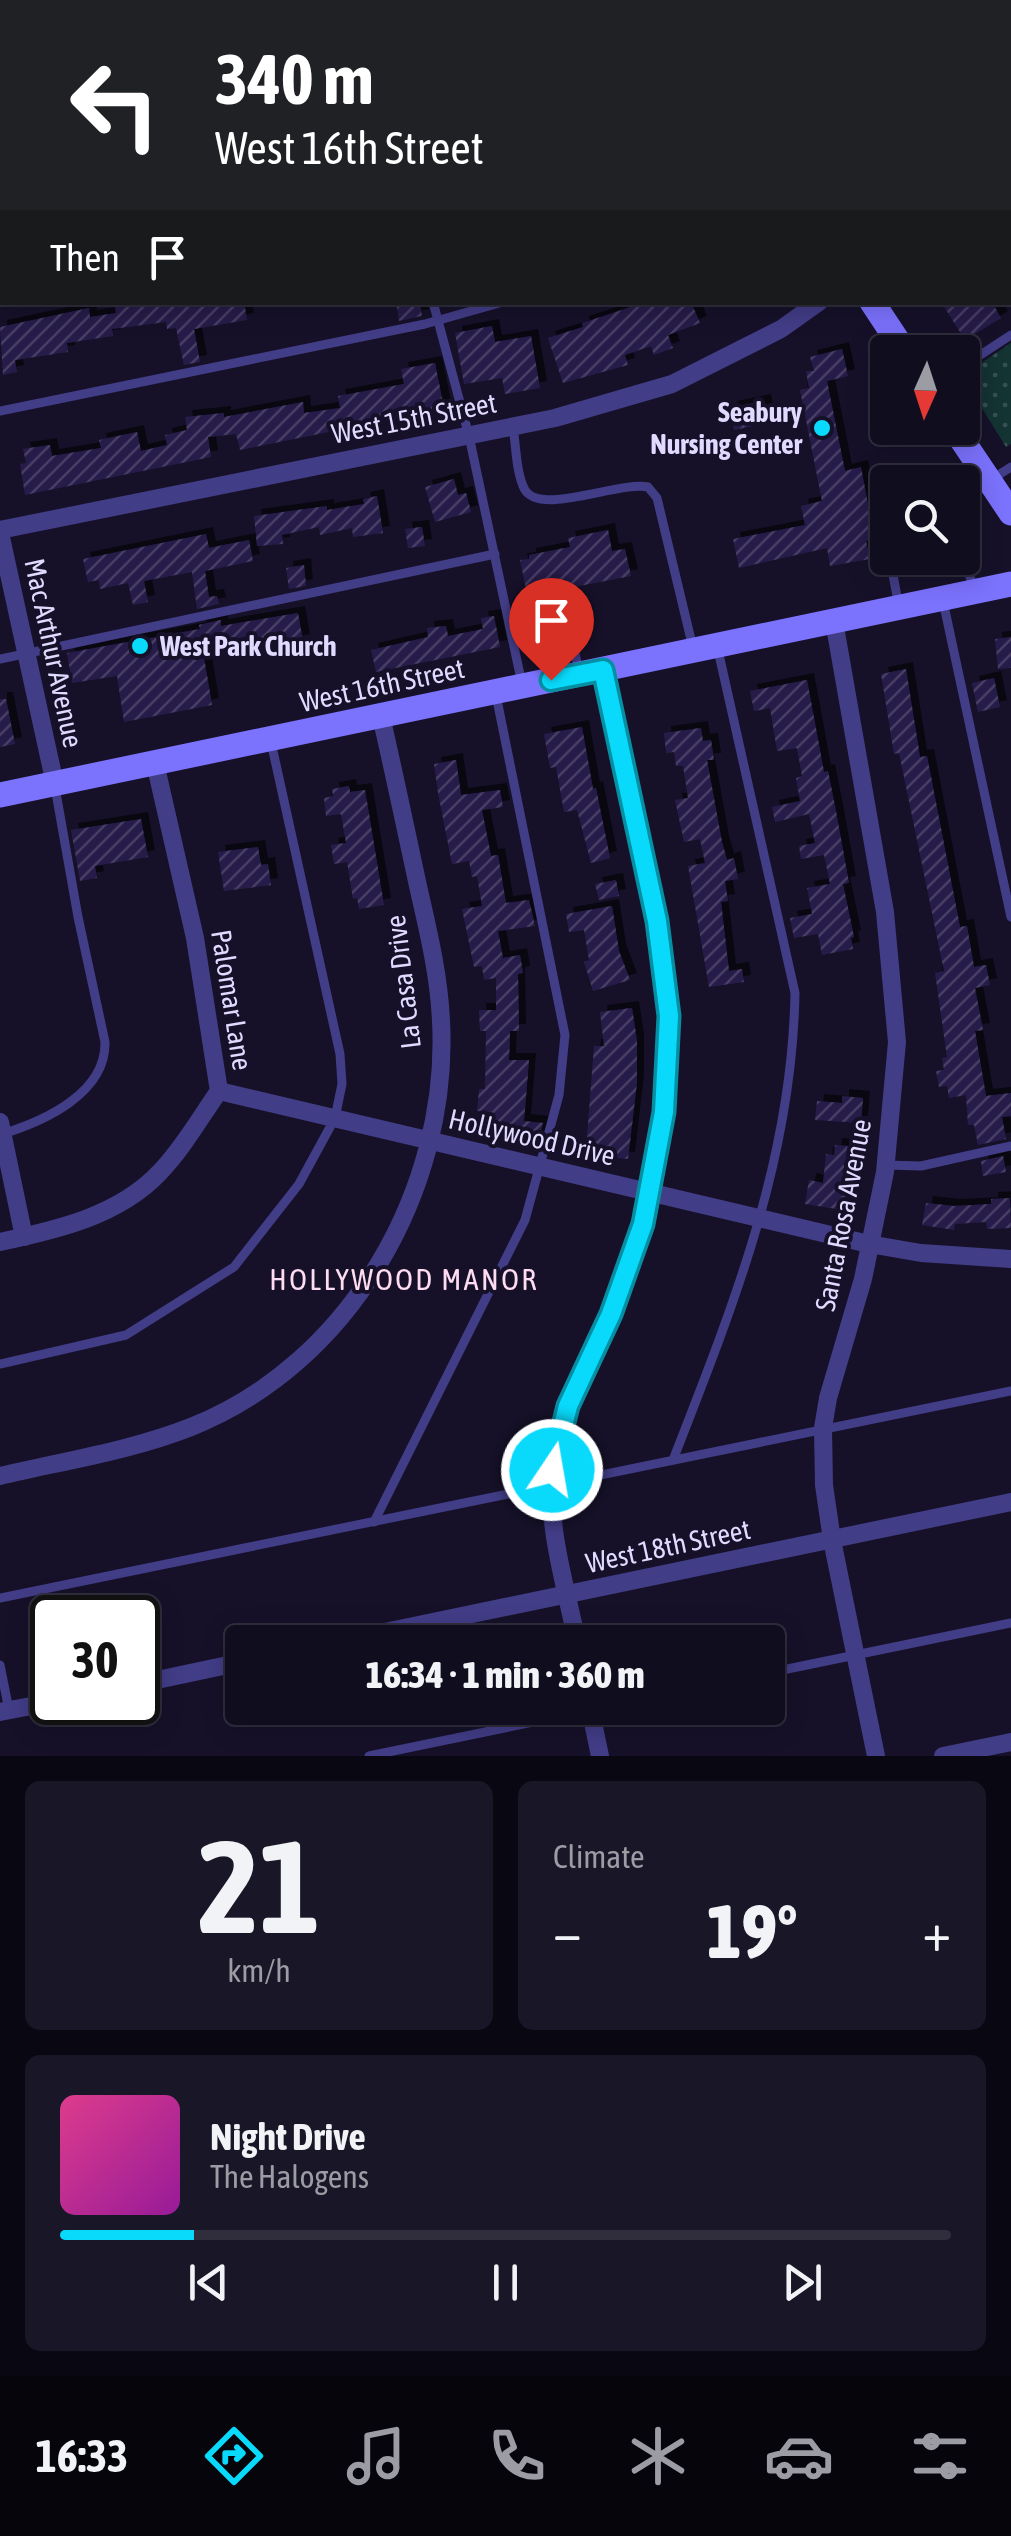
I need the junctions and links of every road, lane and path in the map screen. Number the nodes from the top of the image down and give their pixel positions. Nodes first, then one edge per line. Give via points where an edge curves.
1 (434, 305) edge
2 (493, 305) edge
3 (815, 305) edge
4 (874, 305) edge
5 (438, 321) junction
6 (894, 335) edge
7 (1011, 335) edge
8 (980, 355) edge
9 (0, 411) edge
10 (513, 426) junction
11 (469, 436) junction
12 (971, 445) edge
13 (1000, 474) edge
14 (1011, 513) edge
15 (0, 531) edge
16 (495, 554) junction
17 (893, 575) edge
18 (969, 575) edge
19 (1011, 584) edge
20 (561, 590) dead end
21 (975, 592) junction
22 (942, 599) junction
23 (899, 608) junction
24 (834, 622) junction
25 (705, 648) junction
26 (26, 654) junction
27 (0, 659) edge
28 (591, 672) junction
29 (523, 686) junction
30 (496, 692) junction
31 (382, 716) junction
32 (270, 739) junction
33 (155, 763) junction
34 (55, 784) junction
35 (0, 796) edge
36 (1011, 917) edge
37 (219, 1091) junction
38 (335, 1118) junction
39 (1, 1128) edge
40 (428, 1140) junction
41 (1011, 1146) edge
42 (886, 1165) junction
43 (541, 1167) junction
44 (651, 1193) junction
45 (762, 1219) junction
46 (24, 1236) junction
47 (0, 1242) edge
48 (869, 1244) junction
49 (1011, 1259) edge
50 (0, 1364) edge
51 (1011, 1391) edge
52 (823, 1428) junction
53 (673, 1460) junction
54 (0, 1476) edge
55 (552, 1486) junction
56 (1011, 1502) edge
57 (374, 1522) junction
58 (832, 1540) junction
59 (568, 1595) junction
60 (0, 1598) edge
61 (1011, 1623) edge
62 (421, 1625) edge
63 (574, 1625) edge
64 (856, 1654) junction
65 (0, 1665) edge
66 (225, 1666) edge
67 (785, 1669) edge
68 (160, 1679) edge
69 (30, 1707) edge
70 (5, 1712) edge
71 (514, 1725) edge
72 (596, 1725) edge
73 (1000, 1748) edge
74 (369, 1756) edge
75 (600, 1756) edge
76 (876, 1756) edge
77 (943, 1756) edge

1 - 5 lane
2 - 5 lane
3 - 10 street, West 15th Street via 781,330 672,384
4 - 6 main road
5 - 9 lane
5 - 11 lane
7 - 8 lane
10 - 11 street, West 15th Street
10 - 25 lane via 524,488 534,498 548,502 633,484 648,487
11 - 15 street, West 15th Street
11 - 16 lane
12 - 13 main road
13 - 14 main road
15 - 26 street, Mac Arthur Avenue
16 - 26 lane
16 - 29 lane
17 - 23 lane
18 - 21 lane
19 - 21 main road, West 16th Street
20 - 28 lane
21 - 22 main road, West 16th Street
22 - 23 main road, West 16th Street
22 - 36 lane
23 - 24 main road, West 16th Street
24 - 25 main road, West 16th Street
24 - 42 street, Santa Rosa Avenue via 885,912 896,1042
25 - 28 main road, West 16th Street
25 - 45 lane via 794,993 786,1098
26 - 27 lane
26 - 34 street, Mac Arthur Avenue
28 - 29 main road, West 16th Street
28 - 44 street via 657,921 669,1016
29 - 30 main road, West 16th Street
30 - 31 main road, West 16th Street
30 - 43 lane via 566,1034 560,1096
31 - 32 main road, West 16th Street
31 - 40 street, La Casa Drive via 441,1022
32 - 33 main road, West 16th Street
32 - 38 lane via 340,1054
33 - 34 main road, West 16th Street
33 - 37 street, Palomar Lane via 196,938
34 - 35 main road, West 16th Street
34 - 39 lane via 106,1061 56,1114
37 - 38 street, Hollywood Drive
37 - 46 street, Palomar Lane via 142,1190 93,1216
38 - 40 street, Hollywood Drive
38 - 50 lane via 299,1184 234,1266 126,1334
39 - 46 street
40 - 43 street, Hollywood Drive
40 - 54 street, La Casa Drive via 392,1244 354,1302 308,1353 254,1395 192,1427
41 - 42 lane via 921,1166
42 - 48 street, Santa Rosa Avenue
43 - 44 street, Hollywood Drive
43 - 57 lane via 525,1220
44 - 45 street, Hollywood Drive
44 - 55 street via 611,1314 560,1427
45 - 48 street, Hollywood Drive
45 - 53 lane
46 - 47 street, Palomar Lane
48 - 49 street, Hollywood Drive
48 - 52 street, Santa Rosa Avenue
51 - 52 lane
52 - 53 lane
52 - 58 street, Santa Rosa Avenue
53 - 55 lane
55 - 57 lane
55 - 59 street
56 - 58 street, West 18th Street
57 - 60 lane
58 - 59 street, West 18th Street
58 - 64 street, Santa Rosa Avenue
59 - 62 street, West 18th Street
59 - 63 street
61 - 64 lane
64 - 67 lane
64 - 76 street, Santa Rosa Avenue
65 - 70 lane
66 - 68 street
69 - 70 street
71 - 74 lane
72 - 75 street
73 - 77 street

